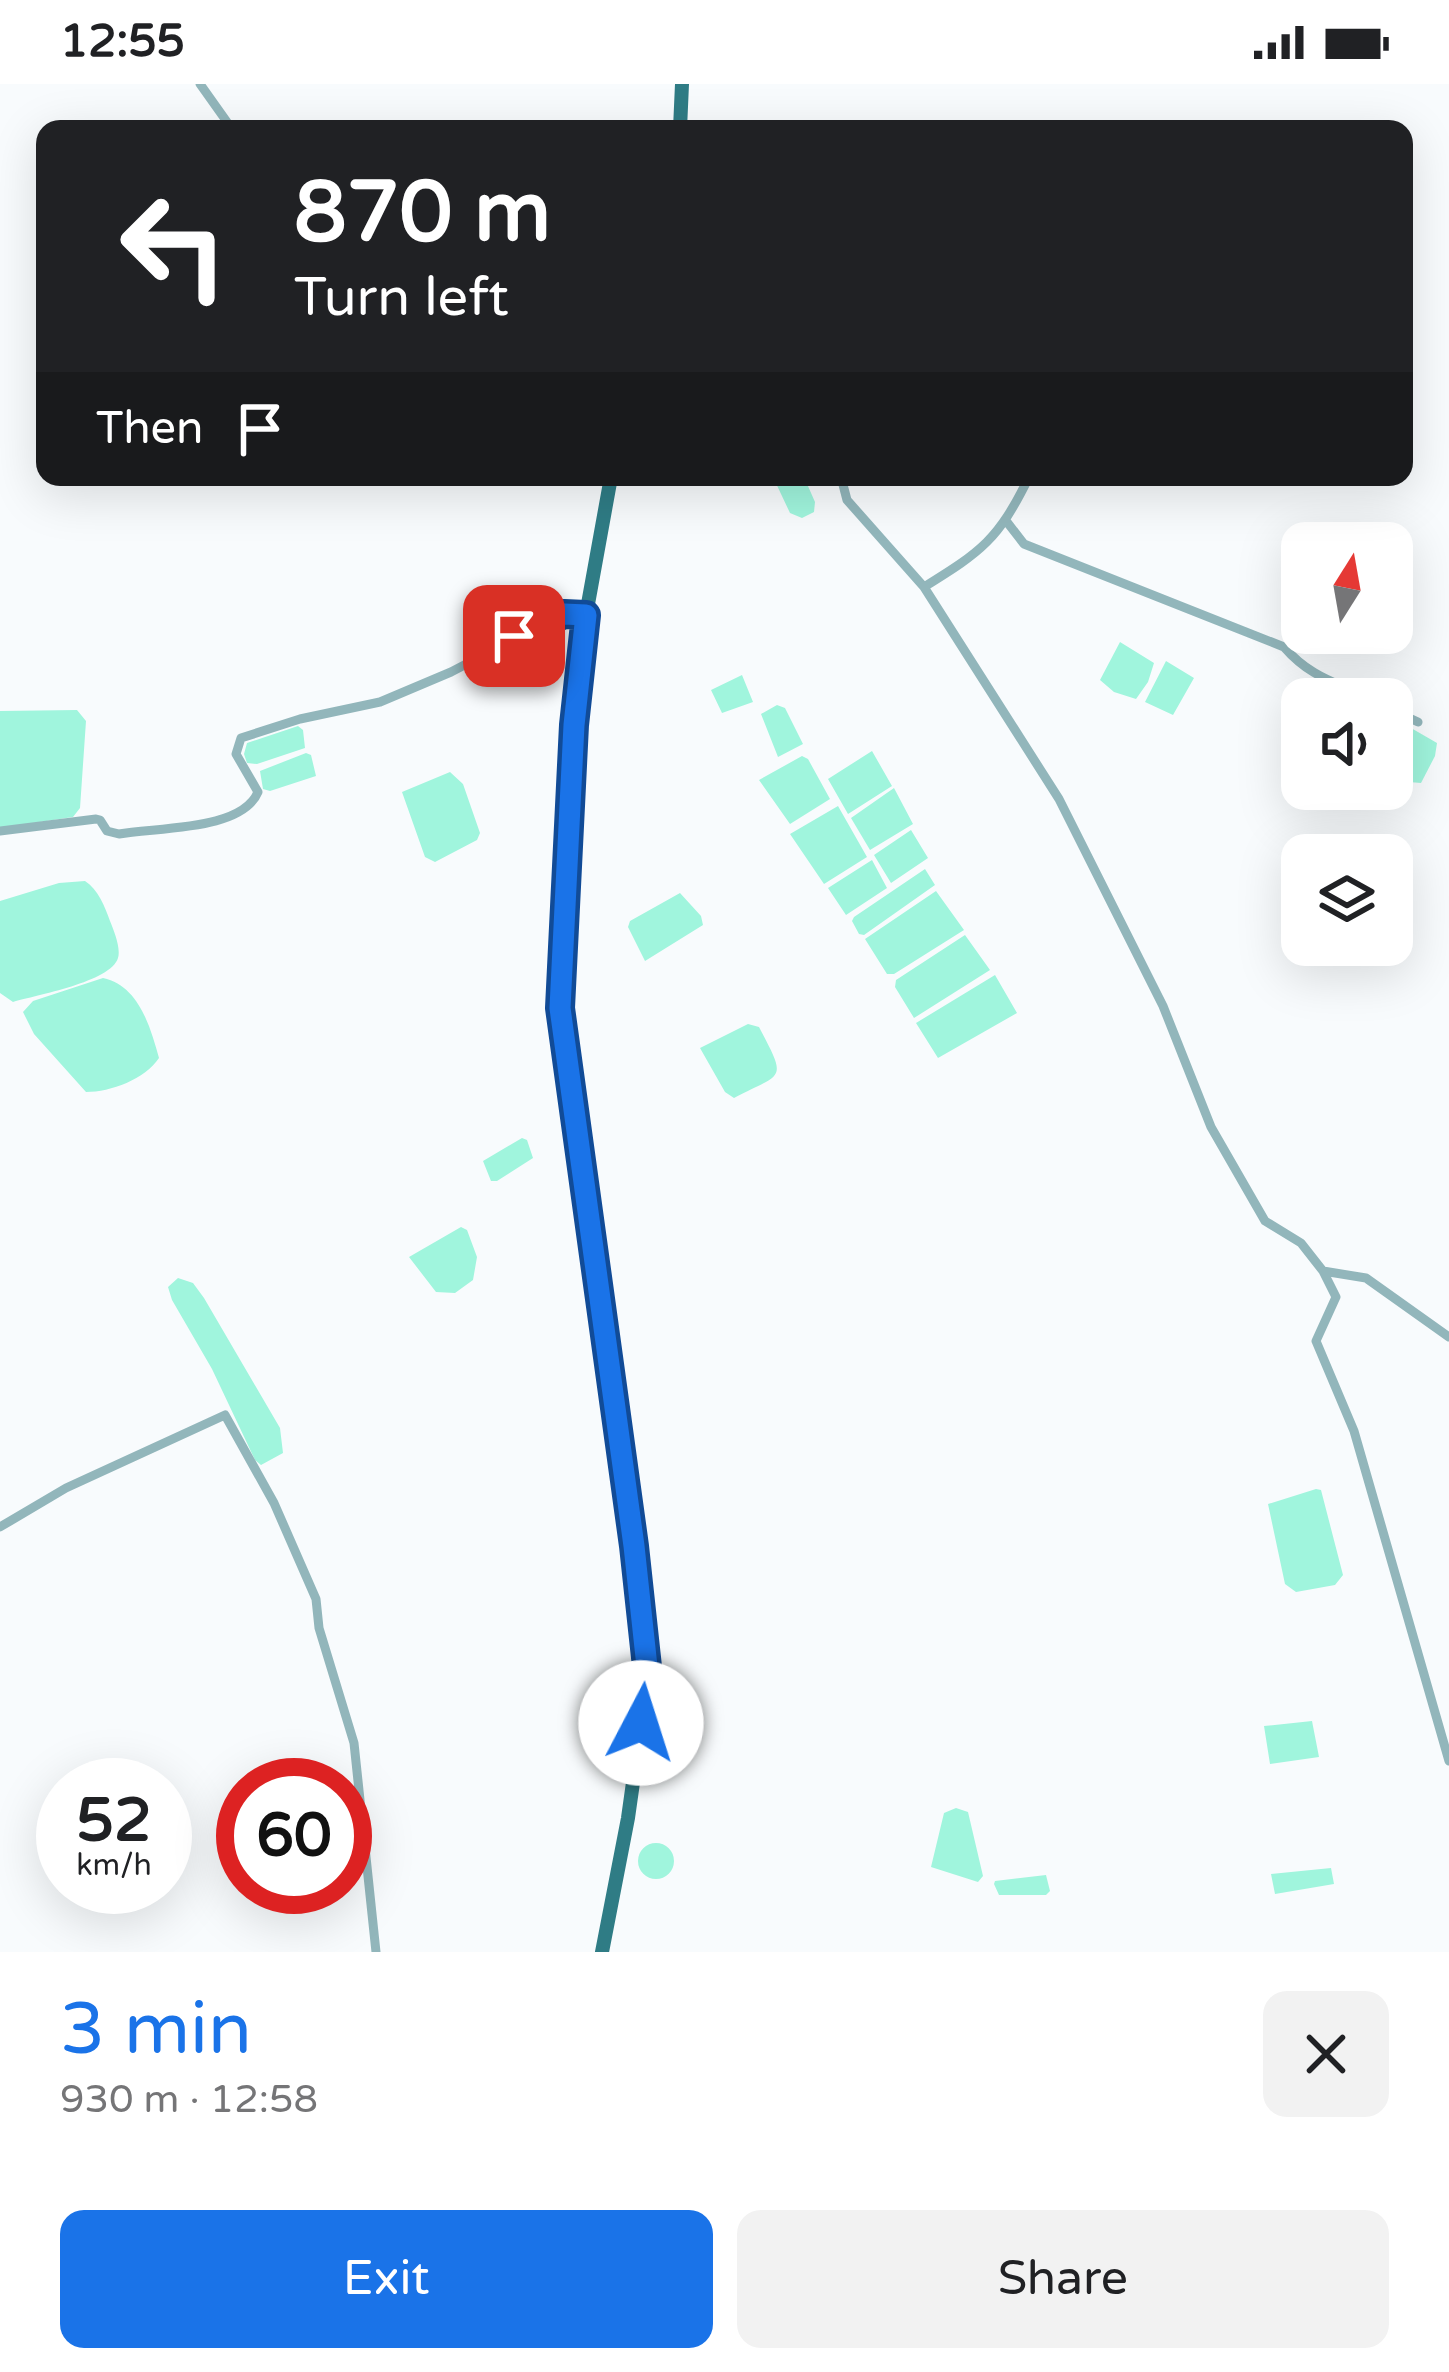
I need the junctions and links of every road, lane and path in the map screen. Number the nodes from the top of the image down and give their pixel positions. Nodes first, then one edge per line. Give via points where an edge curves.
1 (200, 84) edge
2 (682, 84) edge
3 (226, 120) edge
4 (680, 120) edge
5 (609, 486) edge
6 (843, 486) edge
7 (1025, 486) edge
8 (1007, 522) junction
9 (924, 587) junction
10 (586, 615) junction
11 (1323, 678) edge
12 (1413, 720) edge
13 (1418, 722) dead end
14 (0, 832) edge
15 (1323, 1271) junction
16 (1449, 1337) edge
17 (0, 1527) edge
18 (1449, 1762) edge
19 (376, 1952) edge
20 (602, 1952) edge

1 - 3 street
2 - 4 main road
5 - 10 main road
6 - 9 street
7 - 8 street
8 - 9 street via 979,552
8 - 11 street via 1024,544 1284,647
9 - 15 street via 1059,799 1163,1006 1211,1127 1265,1221 1301,1243
10 - 14 street via 564,614 380,702 241,738 236,754 258,792 246,810 223,819 119,834 96,819
10 - 20 main road via 560,1008 648,1676
12 - 13 street
15 - 16 street via 1366,1278
15 - 18 street via 1336,1297 1316,1341 1354,1431
17 - 19 street via 225,1415 316,1599 354,1743

